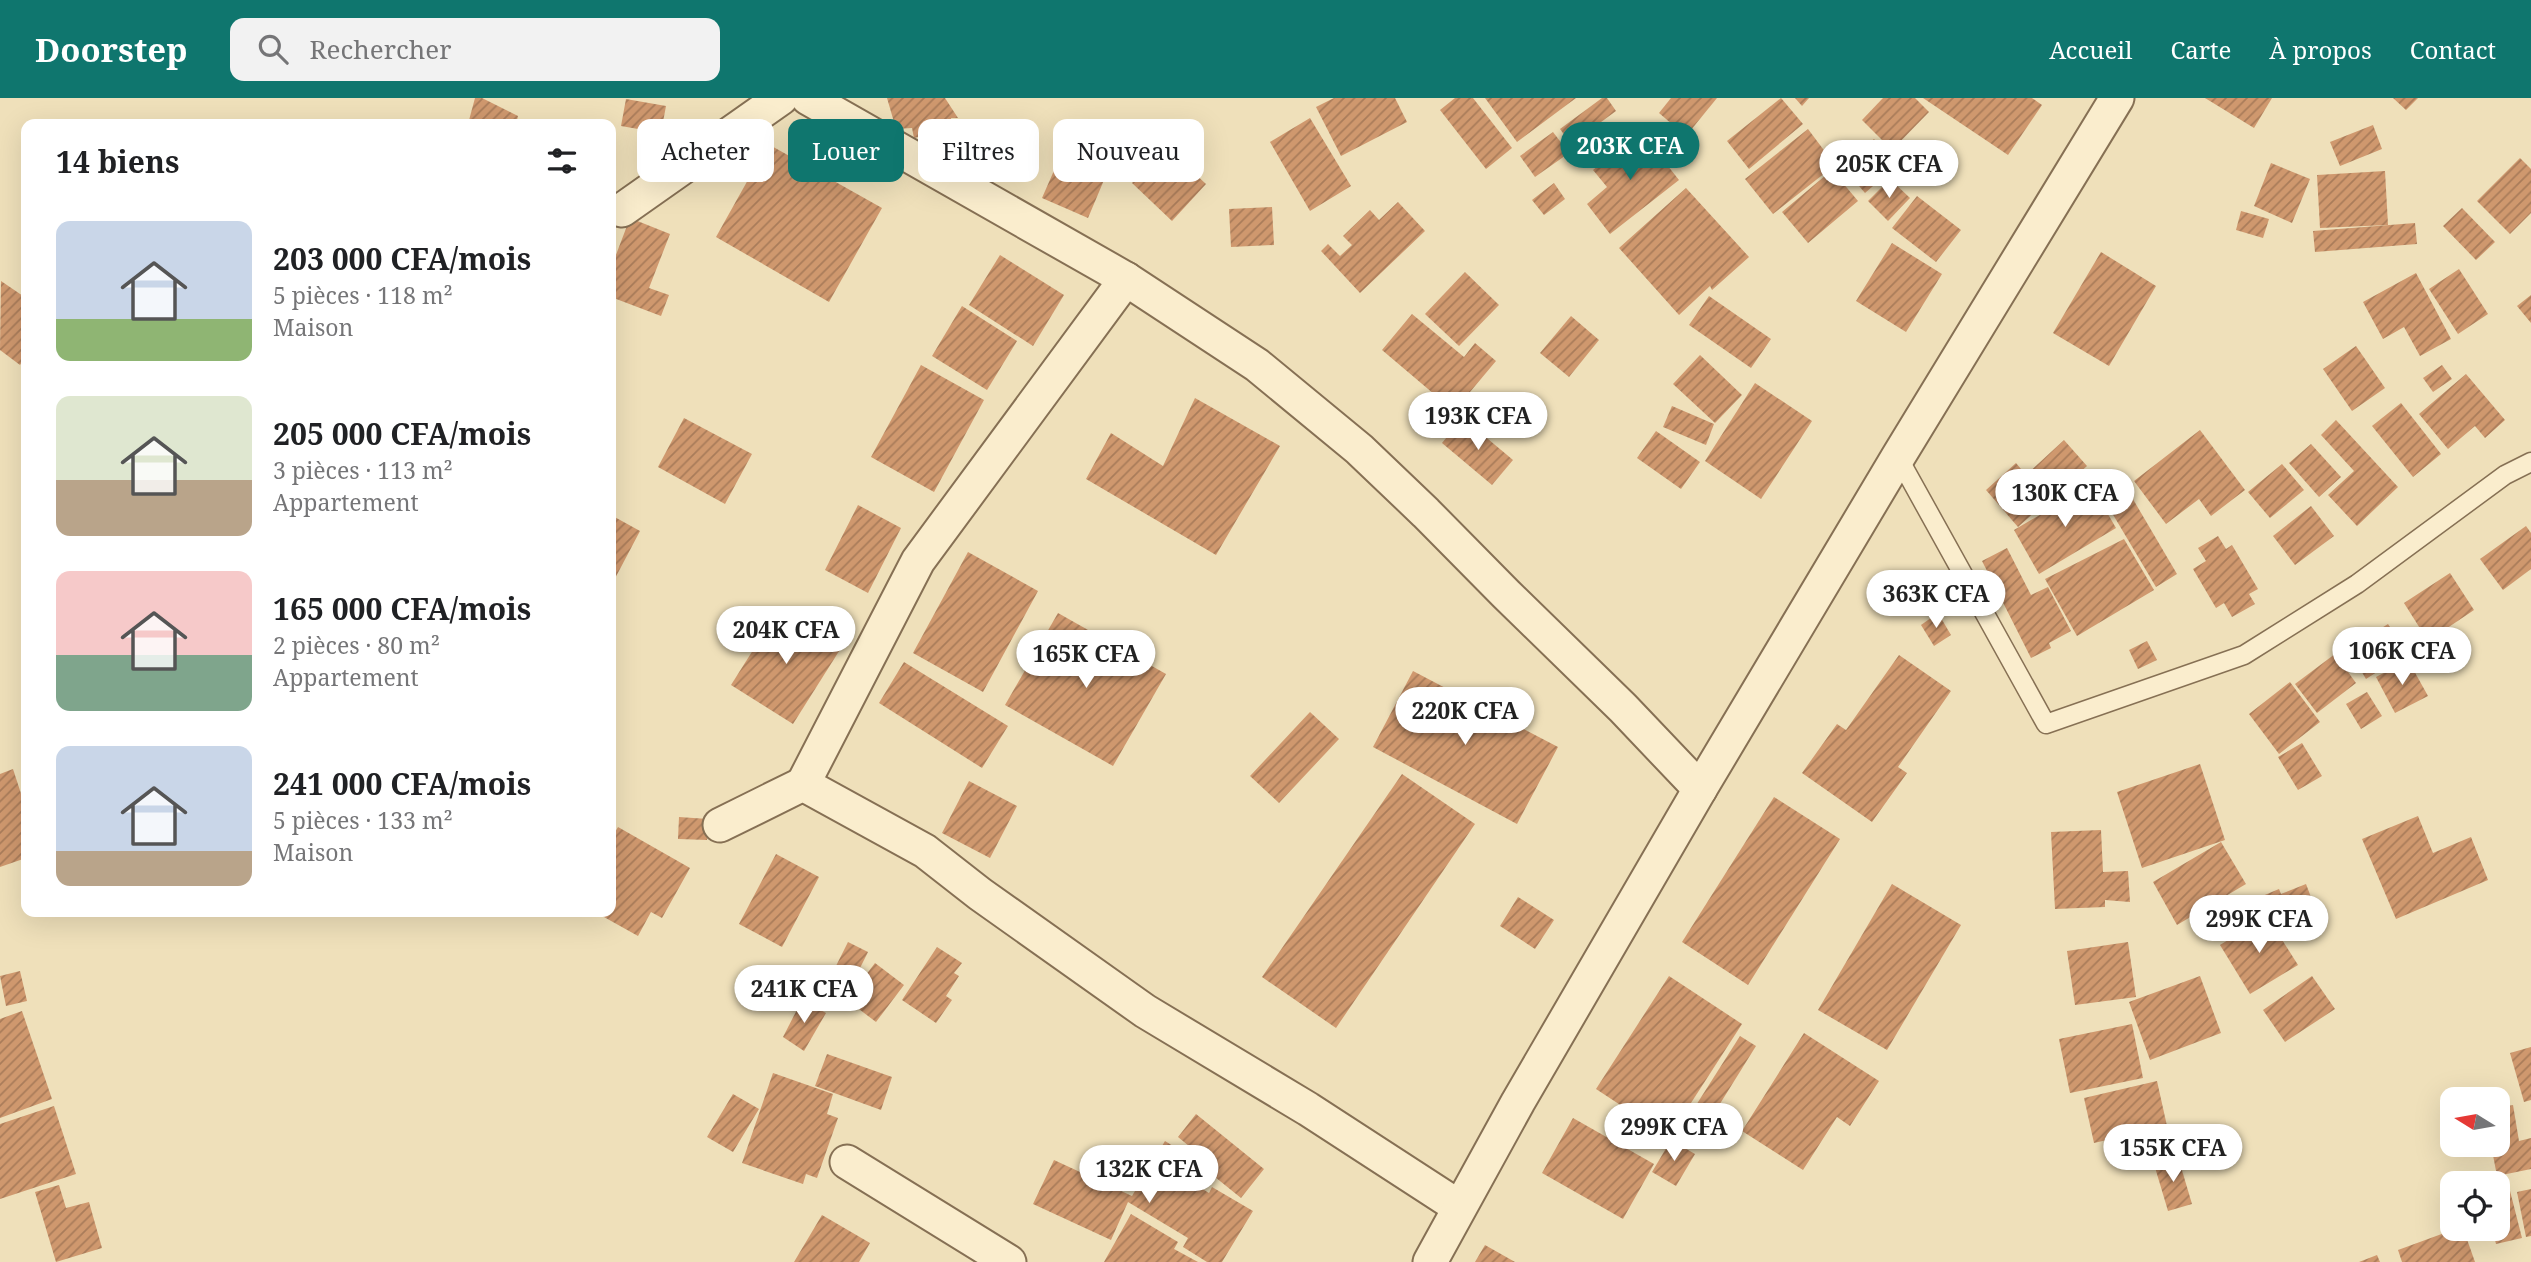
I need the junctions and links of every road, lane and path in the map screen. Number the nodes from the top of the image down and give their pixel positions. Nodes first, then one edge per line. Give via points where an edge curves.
1 (781, 98) edge
2 (808, 98) edge
3 (2117, 98) edge
4 (622, 210) dead end
5 (1126, 279) junction
6 (1898, 457) junction
7 (2531, 462) edge
8 (803, 784) junction
9 (1700, 789) junction
10 (720, 825) dead end
11 (847, 1162) dead end
12 (1459, 1207) junction
13 (1009, 1262) edge
14 (1430, 1262) edge

1 - 4 street
2 - 5 street
3 - 6 street
5 - 8 street via 918,561
5 - 9 street via 1257,365 1359,449
6 - 7 lane via 2046,724 2244,655 2357,584 2505,475
6 - 9 street
8 - 10 street
8 - 12 street via 925,851 1145,1011
9 - 12 street
11 - 13 street
12 - 14 street

